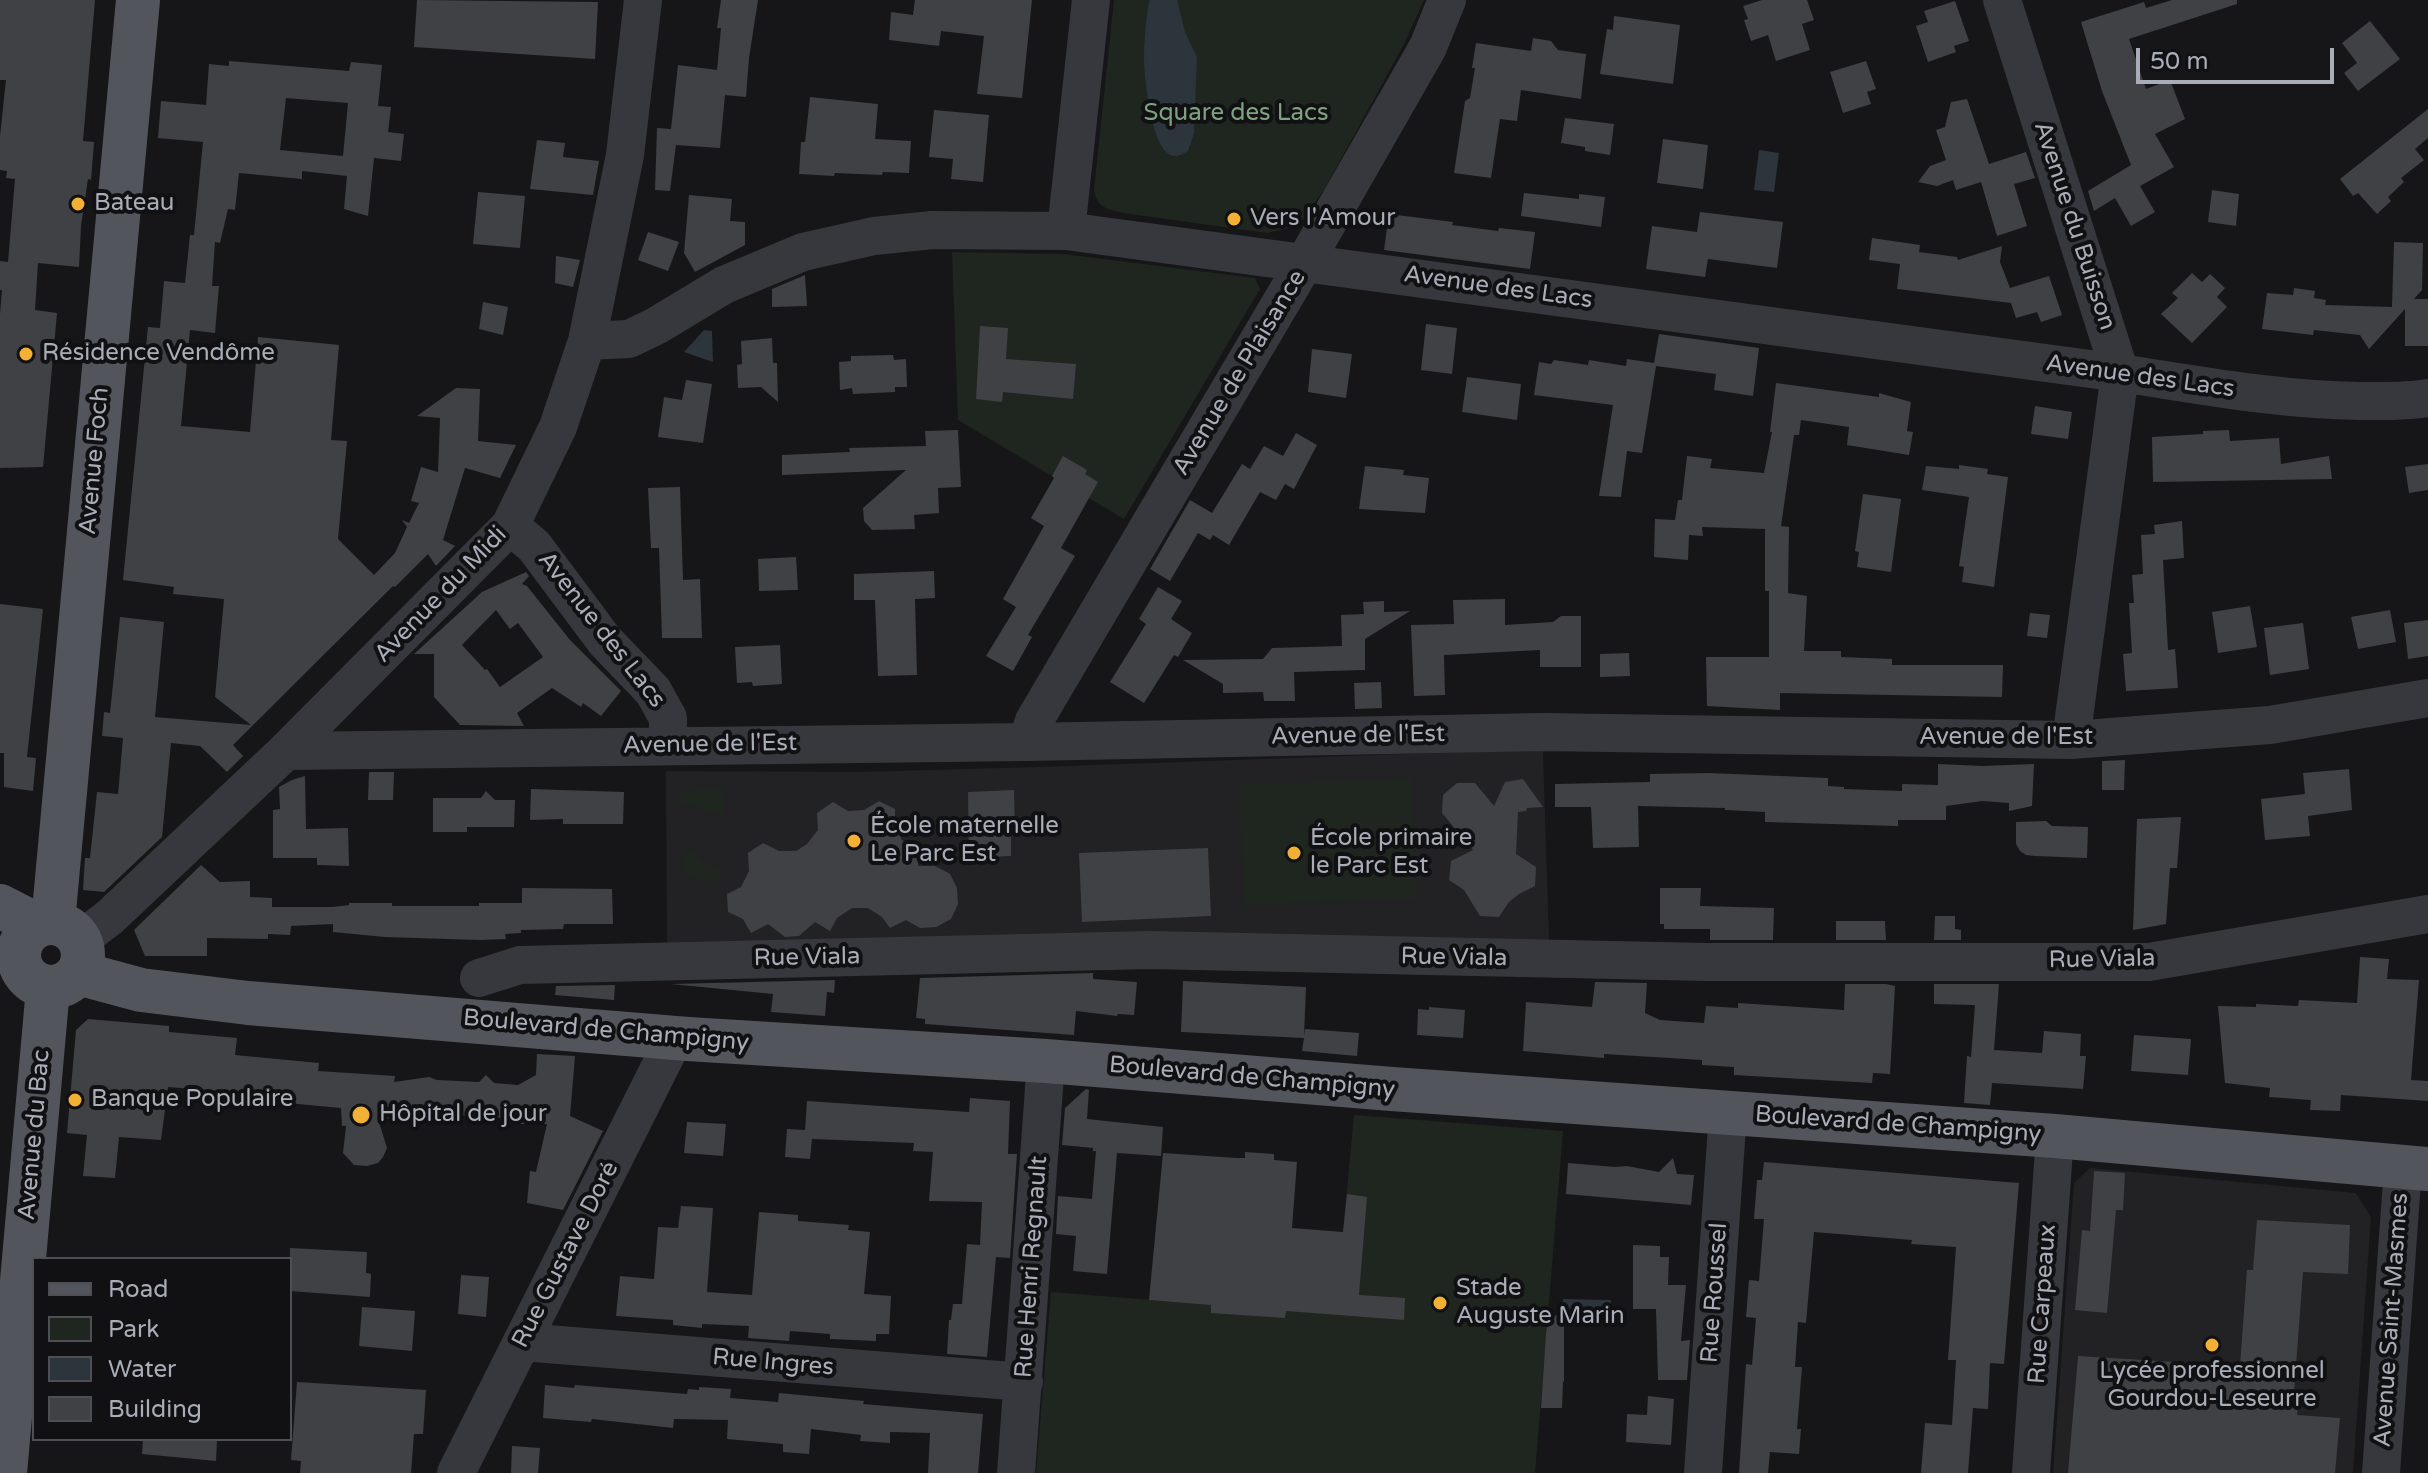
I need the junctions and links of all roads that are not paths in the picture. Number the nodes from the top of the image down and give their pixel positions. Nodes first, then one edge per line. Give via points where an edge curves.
1 (138, 0) edge
2 (643, 0) edge
3 (1091, 0) edge
4 (1447, 0) edge
5 (2002, 0) edge
6 (1066, 231) junction
7 (1305, 262) junction
8 (587, 341) junction
9 (2120, 373) junction
10 (2428, 398) edge
11 (510, 526) junction
12 (2428, 698) edge
13 (2071, 740) junction
14 (1027, 742) junction
15 (668, 746) junction
16 (286, 751) junction
17 (2428, 914) edge
18 (40, 944) edge
19 (479, 978) dead end
20 (675, 1037) junction
21 (1046, 1061) junction
22 (1728, 1112) junction
23 (2055, 1136) junction
24 (2416, 1168) edge
25 (522, 1342) junction
26 (1024, 1382) junction
27 (5, 1473) edge
28 (456, 1473) edge
29 (1016, 1473) edge
30 (1703, 1473) edge
31 (2031, 1473) edge
32 (2381, 1473) edge

1 - 18 main road, Avenue Foch
2 - 8 street, Avenue du Midi via 625,155
3 - 6 street
4 - 7 street, Avenue de Plaisance via 1428,47
5 - 9 street, Avenue du Buisson
6 - 7 street, Avenue des Lacs
6 - 8 street, Avenue des Lacs via 932,230 803,252 724,285 629,339
7 - 9 street, Avenue des Lacs
7 - 14 street, Avenue de Plaisance via 1034,721
8 - 11 street, Avenue du Midi via 558,427
9 - 10 street, Avenue des Lacs via 2320,400
9 - 13 street, Avenue du Buisson
11 - 15 street, Avenue des Lacs via 534,546 605,641 653,691 668,718
11 - 16 street, Avenue du Midi
12 - 13 street, Avenue de l'Est via 2270,725
13 - 14 street, Avenue de l'Est via 1542,732
14 - 15 street, Avenue de l'Est
15 - 16 street, Avenue de l'Est
16 - 18 street, Avenue du Midi via 118,909
17 - 19 street, Rue Viala via 2149,962 1707,962 1150,950 520,965
18 - 20 main road, Boulevard de Champigny via 141,990
18 - 27 main road, Avenue du Bac
20 - 21 main road, Boulevard de Champigny
20 - 25 street, Rue Gustave Doré
21 - 22 main road, Boulevard de Champigny
21 - 26 street, Rue Henri Regnault
22 - 23 main road, Boulevard de Champigny
22 - 30 street, Rue Roussel
23 - 24 main road, Boulevard de Champigny
23 - 31 street, Rue Carpeaux
24 - 32 street, Avenue Saint-Masmes
25 - 26 street, Rue Ingres
25 - 28 street, Rue Gustave Doré
26 - 29 street, Rue Henri Regnault

